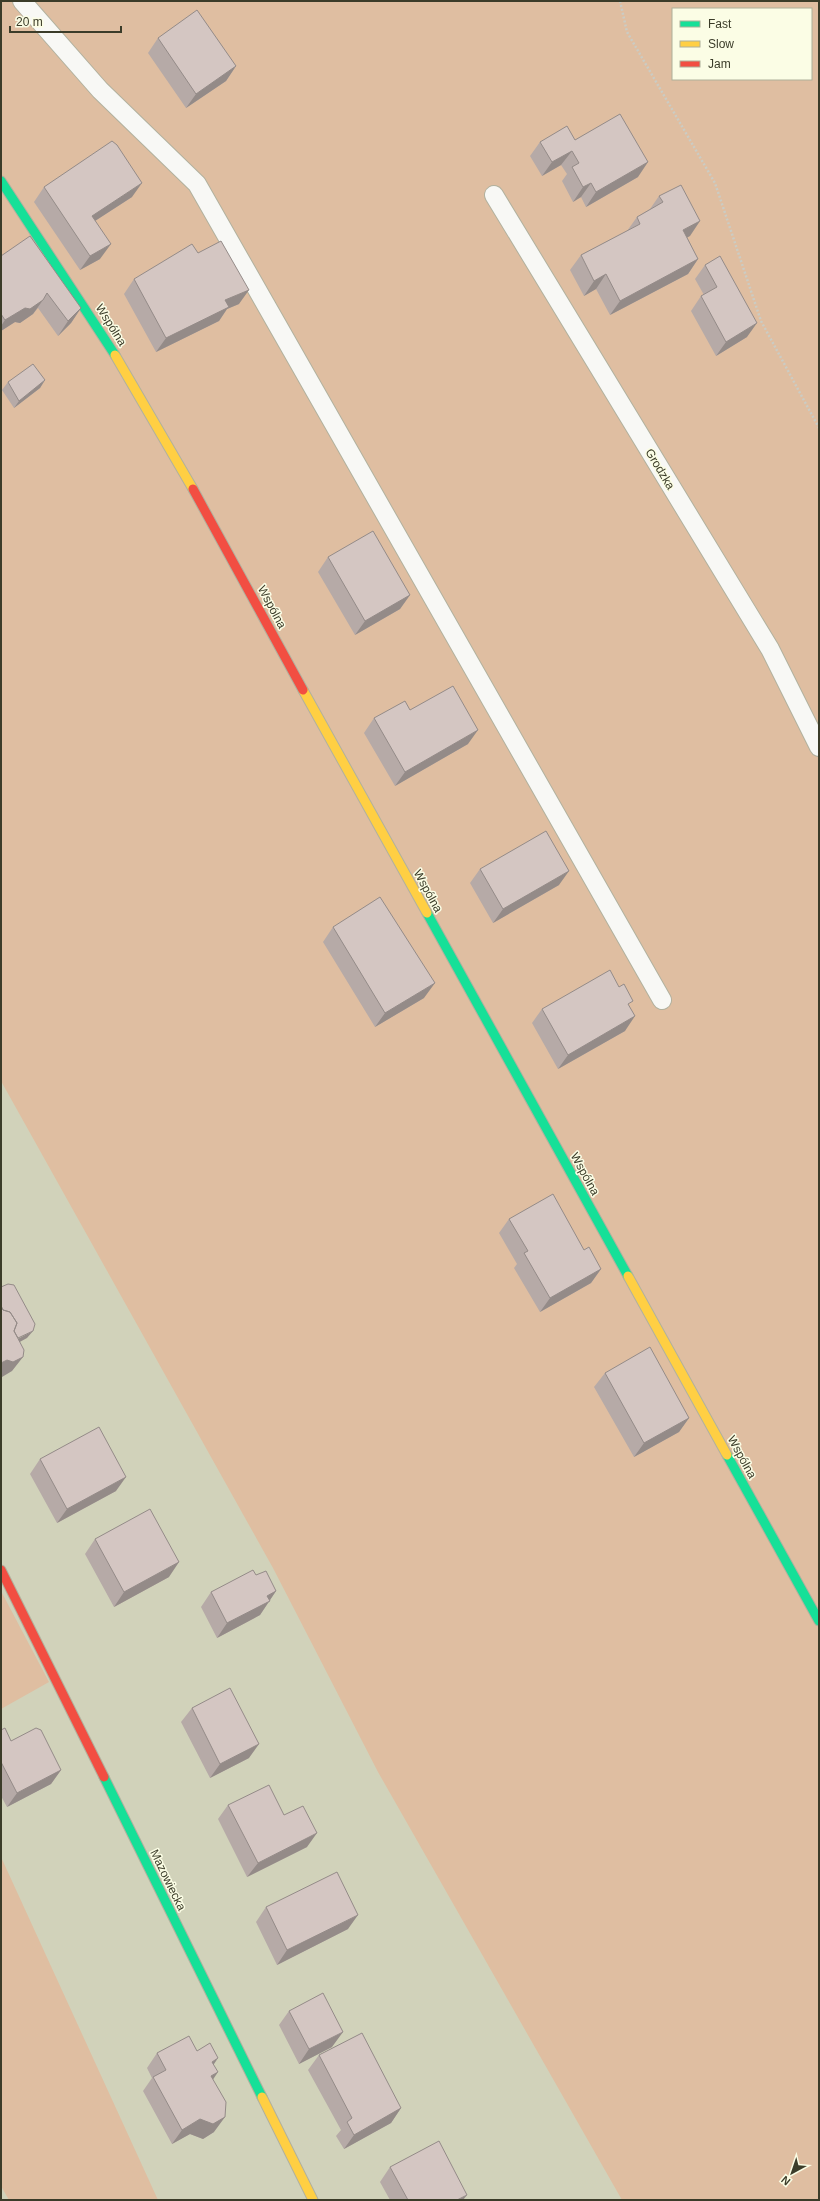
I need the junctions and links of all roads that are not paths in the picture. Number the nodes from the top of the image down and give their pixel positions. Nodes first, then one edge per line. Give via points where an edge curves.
1 (22, 1) edge
2 (1, 181) edge
3 (494, 195) dead end
4 (819, 747) edge
5 (662, 1000) dead end
6 (1, 1570) edge
7 (819, 1621) edge
8 (313, 2200) edge

1 - 5 lane via 100,90 197,184
2 - 7 street, Wspólna via 55,258 129,376 213,522 292,670
3 - 4 lane, Grodzka via 770,649
6 - 8 street, Mazowiecka

